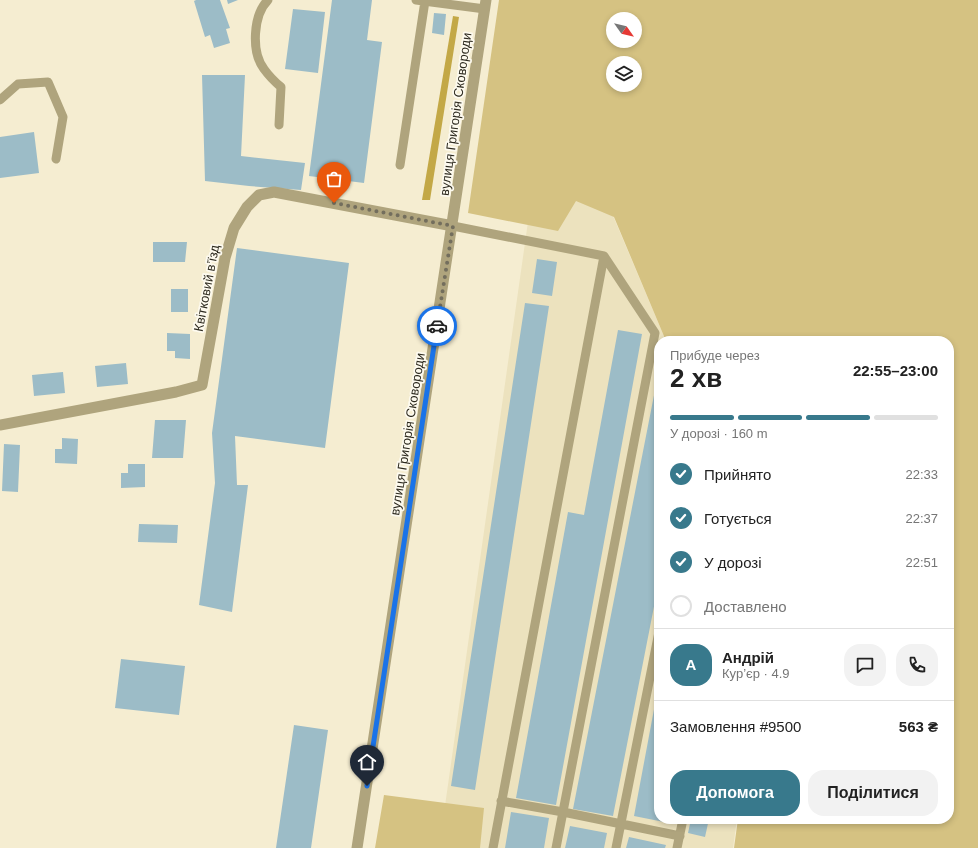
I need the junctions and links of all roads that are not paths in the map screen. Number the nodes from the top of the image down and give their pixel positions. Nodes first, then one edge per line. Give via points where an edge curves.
1 (268, 0) edge
2 (421, 1) edge
3 (486, 4) edge
4 (0, 100) edge
5 (279, 126) dead end
6 (56, 159) dead end
7 (400, 165) dead end
8 (453, 226) junction
9 (604, 256) junction
10 (655, 333) junction
11 (654, 336) edge
12 (656, 336) edge
13 (654, 338) edge
14 (0, 425) edge
15 (654, 657) edge
16 (501, 801) junction
17 (563, 812) junction
18 (621, 823) junction
19 (682, 824) edge
20 (680, 836) junction
21 (357, 848) edge
22 (493, 848) edge
23 (556, 848) edge
24 (616, 848) edge
25 (677, 848) edge

1 - 5 lane via 258,16 255,50 263,68 281,88
2 - 3 lane
2 - 7 lane
3 - 8 street, вулиця Григорія Сковороди
4 - 6 lane via 18,84 48,82 63,117
8 - 9 lane
8 - 14 street, Квітковий в’їзд via 274,192 259,195 247,207 234,228 224,258 202,385
8 - 21 street, вулиця Григорія Сковороди
9 - 10 lane
9 - 16 lane
10 - 11 lane
10 - 12 lane
13 - 17 lane
15 - 18 lane
16 - 17 lane
16 - 22 lane
17 - 18 lane
17 - 23 lane
18 - 20 lane
18 - 24 lane
19 - 20 lane
20 - 25 lane

